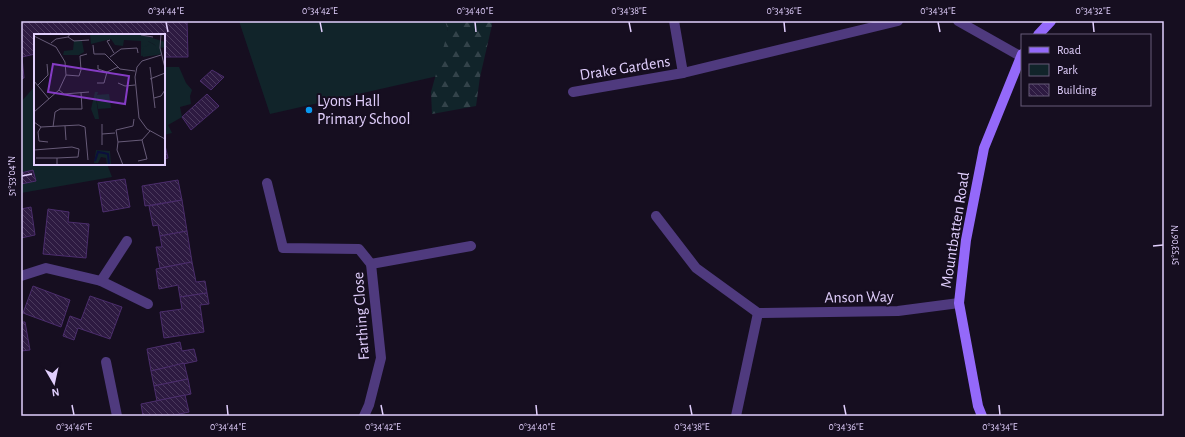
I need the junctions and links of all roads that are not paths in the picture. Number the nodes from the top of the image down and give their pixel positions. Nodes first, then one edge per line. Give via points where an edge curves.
1 (674, 21) edge
2 (898, 21) edge
3 (958, 21) edge
4 (1051, 21) edge
5 (1039, 34) edge
6 (1021, 55) edge
7 (682, 73) junction
8 (573, 92) dead end
9 (267, 183) dead end
10 (656, 216) dead end
11 (127, 241) dead end
12 (471, 246) dead end
13 (371, 264) junction
14 (21, 276) edge
15 (101, 281) junction
16 (959, 303) junction
17 (148, 304) dead end
18 (758, 313) junction
19 (106, 362) dead end
20 (117, 416) edge
21 (364, 416) edge
22 (736, 416) edge
23 (982, 416) edge

1 - 7 street, Drake Gardens
2 - 7 street, Drake Gardens
3 - 6 street
4 - 5 street
6 - 16 street, Mountbatten Road via 984,148 966,240
7 - 8 street, Drake Gardens
9 - 13 street via 283,248 360,249
10 - 18 street via 696,268
11 - 15 street
12 - 13 street, Farthing Close
13 - 21 street, Farthing Close via 381,358 370,405
14 - 15 street via 46,268
15 - 17 street
16 - 18 street, Anson Way via 898,312
16 - 23 street, Mountbatten Road
18 - 22 street
19 - 20 street

